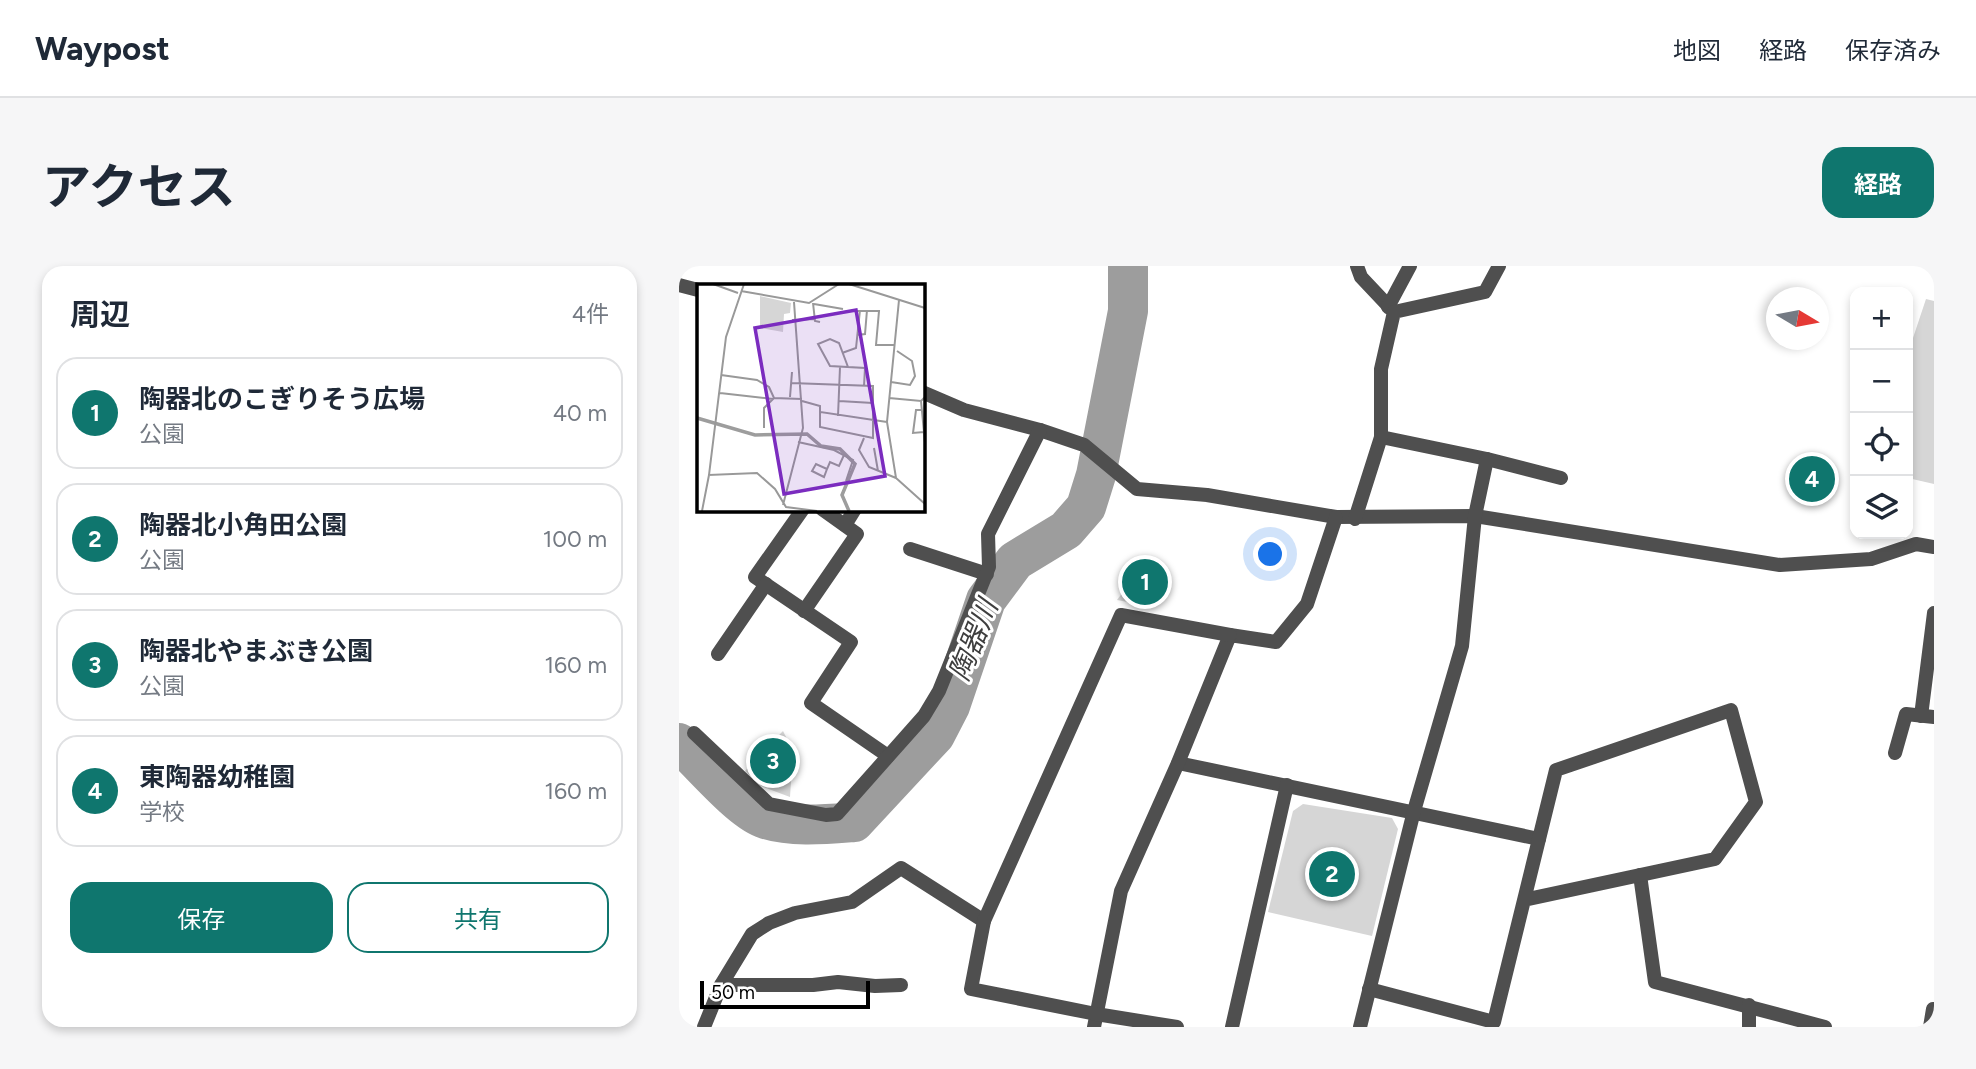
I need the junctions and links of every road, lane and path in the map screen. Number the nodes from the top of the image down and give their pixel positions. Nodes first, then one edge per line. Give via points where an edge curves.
1 (1357, 266) edge
2 (1410, 266) edge
3 (1499, 266) edge
4 (679, 285) edge
5 (697, 290) edge
6 (1391, 310) junction
7 (925, 399) edge
8 (1040, 430) junction
9 (1381, 437) junction
10 (1487, 459) junction
11 (1561, 478) dead end
12 (802, 511) edge
13 (825, 511) edge
14 (854, 511) edge
15 (1475, 516) junction
16 (1336, 517) junction
17 (1355, 519) junction
18 (845, 525) junction
19 (1934, 547) edge
20 (910, 549) dead end
21 (987, 574) junction
22 (766, 584) junction
23 (804, 611) junction
24 (1934, 613) edge
25 (1230, 635) junction
26 (718, 654) dead end
27 (1927, 716) edge
28 (694, 733) dead end
29 (1895, 753) dead end
30 (888, 756) junction
31 (1178, 763) junction
32 (1287, 785) junction
33 (1414, 811) junction
34 (1539, 839) junction
35 (1640, 875) junction
36 (1524, 901) junction
37 (984, 921) junction
38 (721, 985) junction
39 (901, 985) dead end
40 (1369, 989) junction
41 (1749, 1005) junction
42 (1933, 1009) edge
43 (1095, 1021) edge
44 (704, 1027) edge
45 (1177, 1027) edge
46 (1232, 1027) edge
47 (1360, 1027) edge
48 (1749, 1027) edge
49 (1825, 1027) edge
50 (1930, 1027) edge

1 - 6 street via 1361,277
2 - 6 street
3 - 6 street via 1485,292
4 - 5 street
6 - 9 street via 1381,369
7 - 8 street
8 - 16 street via 1084,445 1137,489 1207,495
8 - 21 street via 988,534
9 - 10 street
9 - 17 street
10 - 11 street
10 - 15 street
12 - 22 street via 755,577
13 - 18 street
14 - 18 street
15 - 17 street
15 - 19 street via 1780,565 1871,559 1916,544
15 - 33 street via 1462,646
16 - 17 street
16 - 25 street via 1307,604 1276,642
18 - 23 street via 857,534
20 - 21 street
21 - 30 street via 939,691 924,716
22 - 23 street
22 - 26 street
23 - 30 street via 851,642 811,703
24 - 27 street
25 - 31 street
25 - 37 street via 1121,615
27 - 29 street via 1906,714
28 - 30 street via 769,804 826,815 837,814
31 - 32 street
31 - 43 street via 1121,891
32 - 33 street
32 - 46 street
33 - 34 street
33 - 40 street
34 - 35 street via 1556,770 1731,710 1756,802 1715,859
34 - 36 street
35 - 36 street
35 - 41 street via 1655,982
36 - 40 street via 1494,1023
37 - 38 street via 901,868 852,902 795,913 752,934
37 - 43 street via 971,989
38 - 39 street
38 - 44 street
40 - 47 street
41 - 48 street
41 - 49 street
42 - 50 street
43 - 45 street

